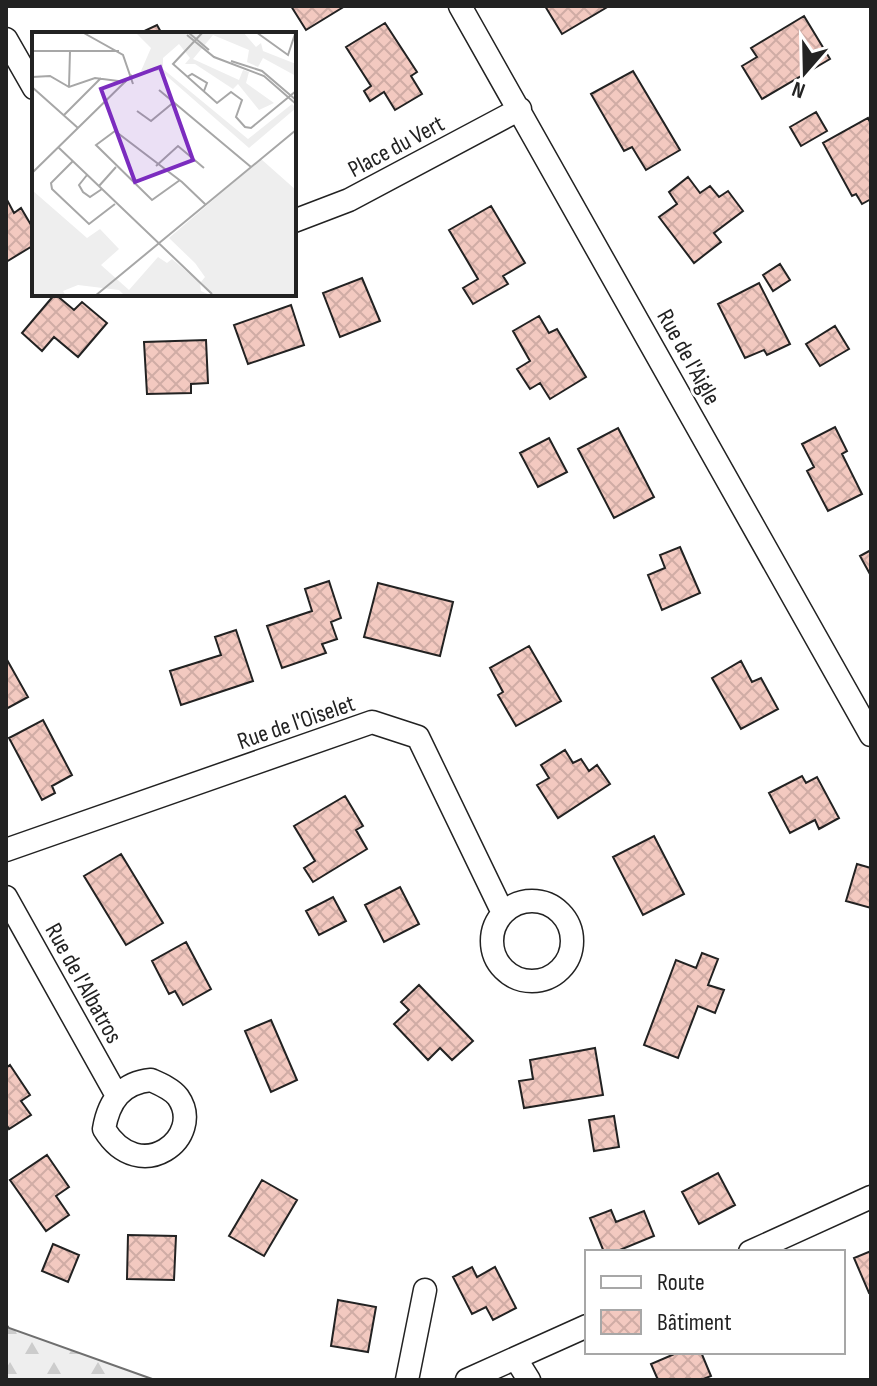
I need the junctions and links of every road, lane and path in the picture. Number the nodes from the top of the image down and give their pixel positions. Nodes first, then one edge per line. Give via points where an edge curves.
1 (460, 6) edge
2 (6, 39) edge
3 (32, 84) edge
4 (520, 109) junction
5 (296, 220) edge
6 (871, 735) edge
7 (6, 850) edge
8 (6, 897) edge
9 (503, 913) dead end
10 (116, 1094) dead end
11 (871, 1197) edge
12 (754, 1250) edge
13 (425, 1290) dead end
14 (585, 1327) edge
15 (516, 1359) junction
16 (407, 1380) edge
17 (467, 1380) edge
18 (529, 1380) edge

1 - 4 street, Rue de l'Aigle
2 - 3 street
4 - 5 street, Place du Vert via 349,200
4 - 6 street, Rue de l'Aigle
7 - 9 street, Rue de l'Oiselet via 372,722 418,737
8 - 10 street, Rue de l'Albatros
11 - 12 street
13 - 16 street
14 - 15 street
15 - 17 street
15 - 18 street

